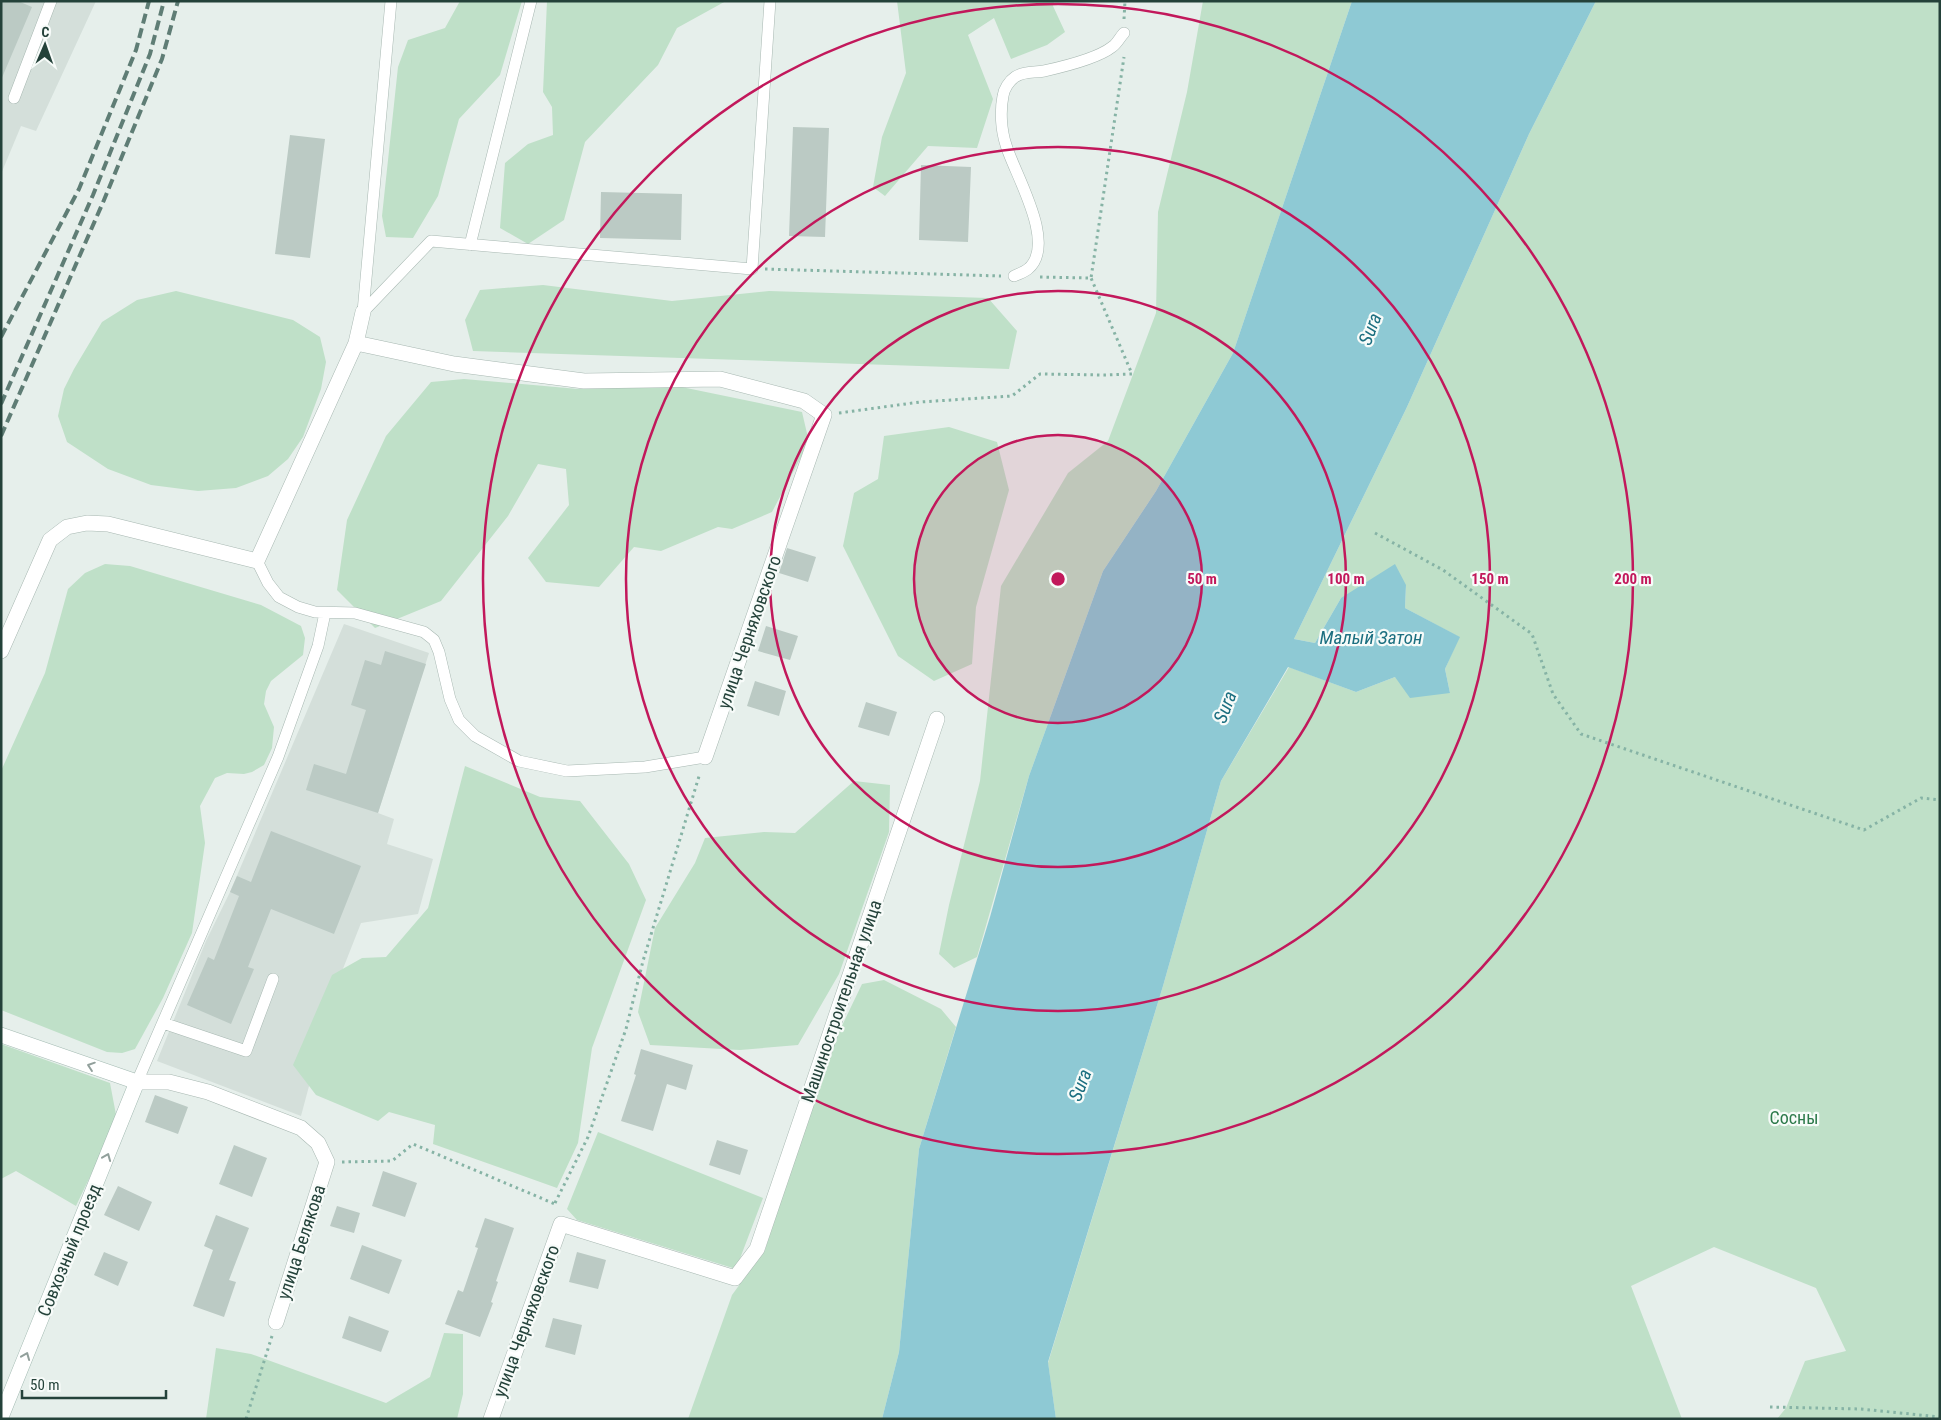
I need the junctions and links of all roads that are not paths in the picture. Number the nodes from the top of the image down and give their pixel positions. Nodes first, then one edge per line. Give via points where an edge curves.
1 (51, 1) edge
2 (391, 1) edge
3 (531, 1) edge
4 (770, 1) edge
5 (1124, 33) road end
6 (14, 98) dead end
7 (470, 245) junction
8 (1014, 276) road end
9 (362, 312) junction
10 (356, 343) junction
11 (257, 561) junction
12 (325, 612) junction
13 (1, 652) edge
14 (937, 719) dead end
15 (705, 758) joint
16 (273, 979) dead end
17 (163, 1023) junction
18 (1, 1035) edge
19 (138, 1082) junction
20 (561, 1224) joint
21 (276, 1322) road end
22 (1, 1417) edge
23 (491, 1419) edge

1 - 6 lane
2 - 9 lane
3 - 7 lane
4 - 7 lane via 752,269
5 - 8 lane via 1112,47 1089,59 1023,73 1005,88 1002,129 1033,210 1038,243 1035,260 1028,269
7 - 9 lane via 431,241
9 - 10 street
10 - 11 street
10 - 15 street, улица Черняховского via 454,364 584,381 720,379 804,400 824,415
11 - 12 lane via 279,598 298,607
11 - 13 street via 108,524 87,522 67,527 50,540
12 - 15 lane via 355,613 424,632 434,640 440,652 450,699 459,720 475,736 519,761 567,771 645,767
12 - 17 lane via 318,646 278,757
14 - 20 street, Машиностроительная улица via 757,1249 735,1278
16 - 17 lane via 246,1051
17 - 19 lane
19 -> 18 street
19 - 21 street, улица Белякова via 169,1082 208,1092 301,1128 318,1143 326,1162
22 -> 19 street, Совхозный проезд
20 - 23 street, улица Черняховского

